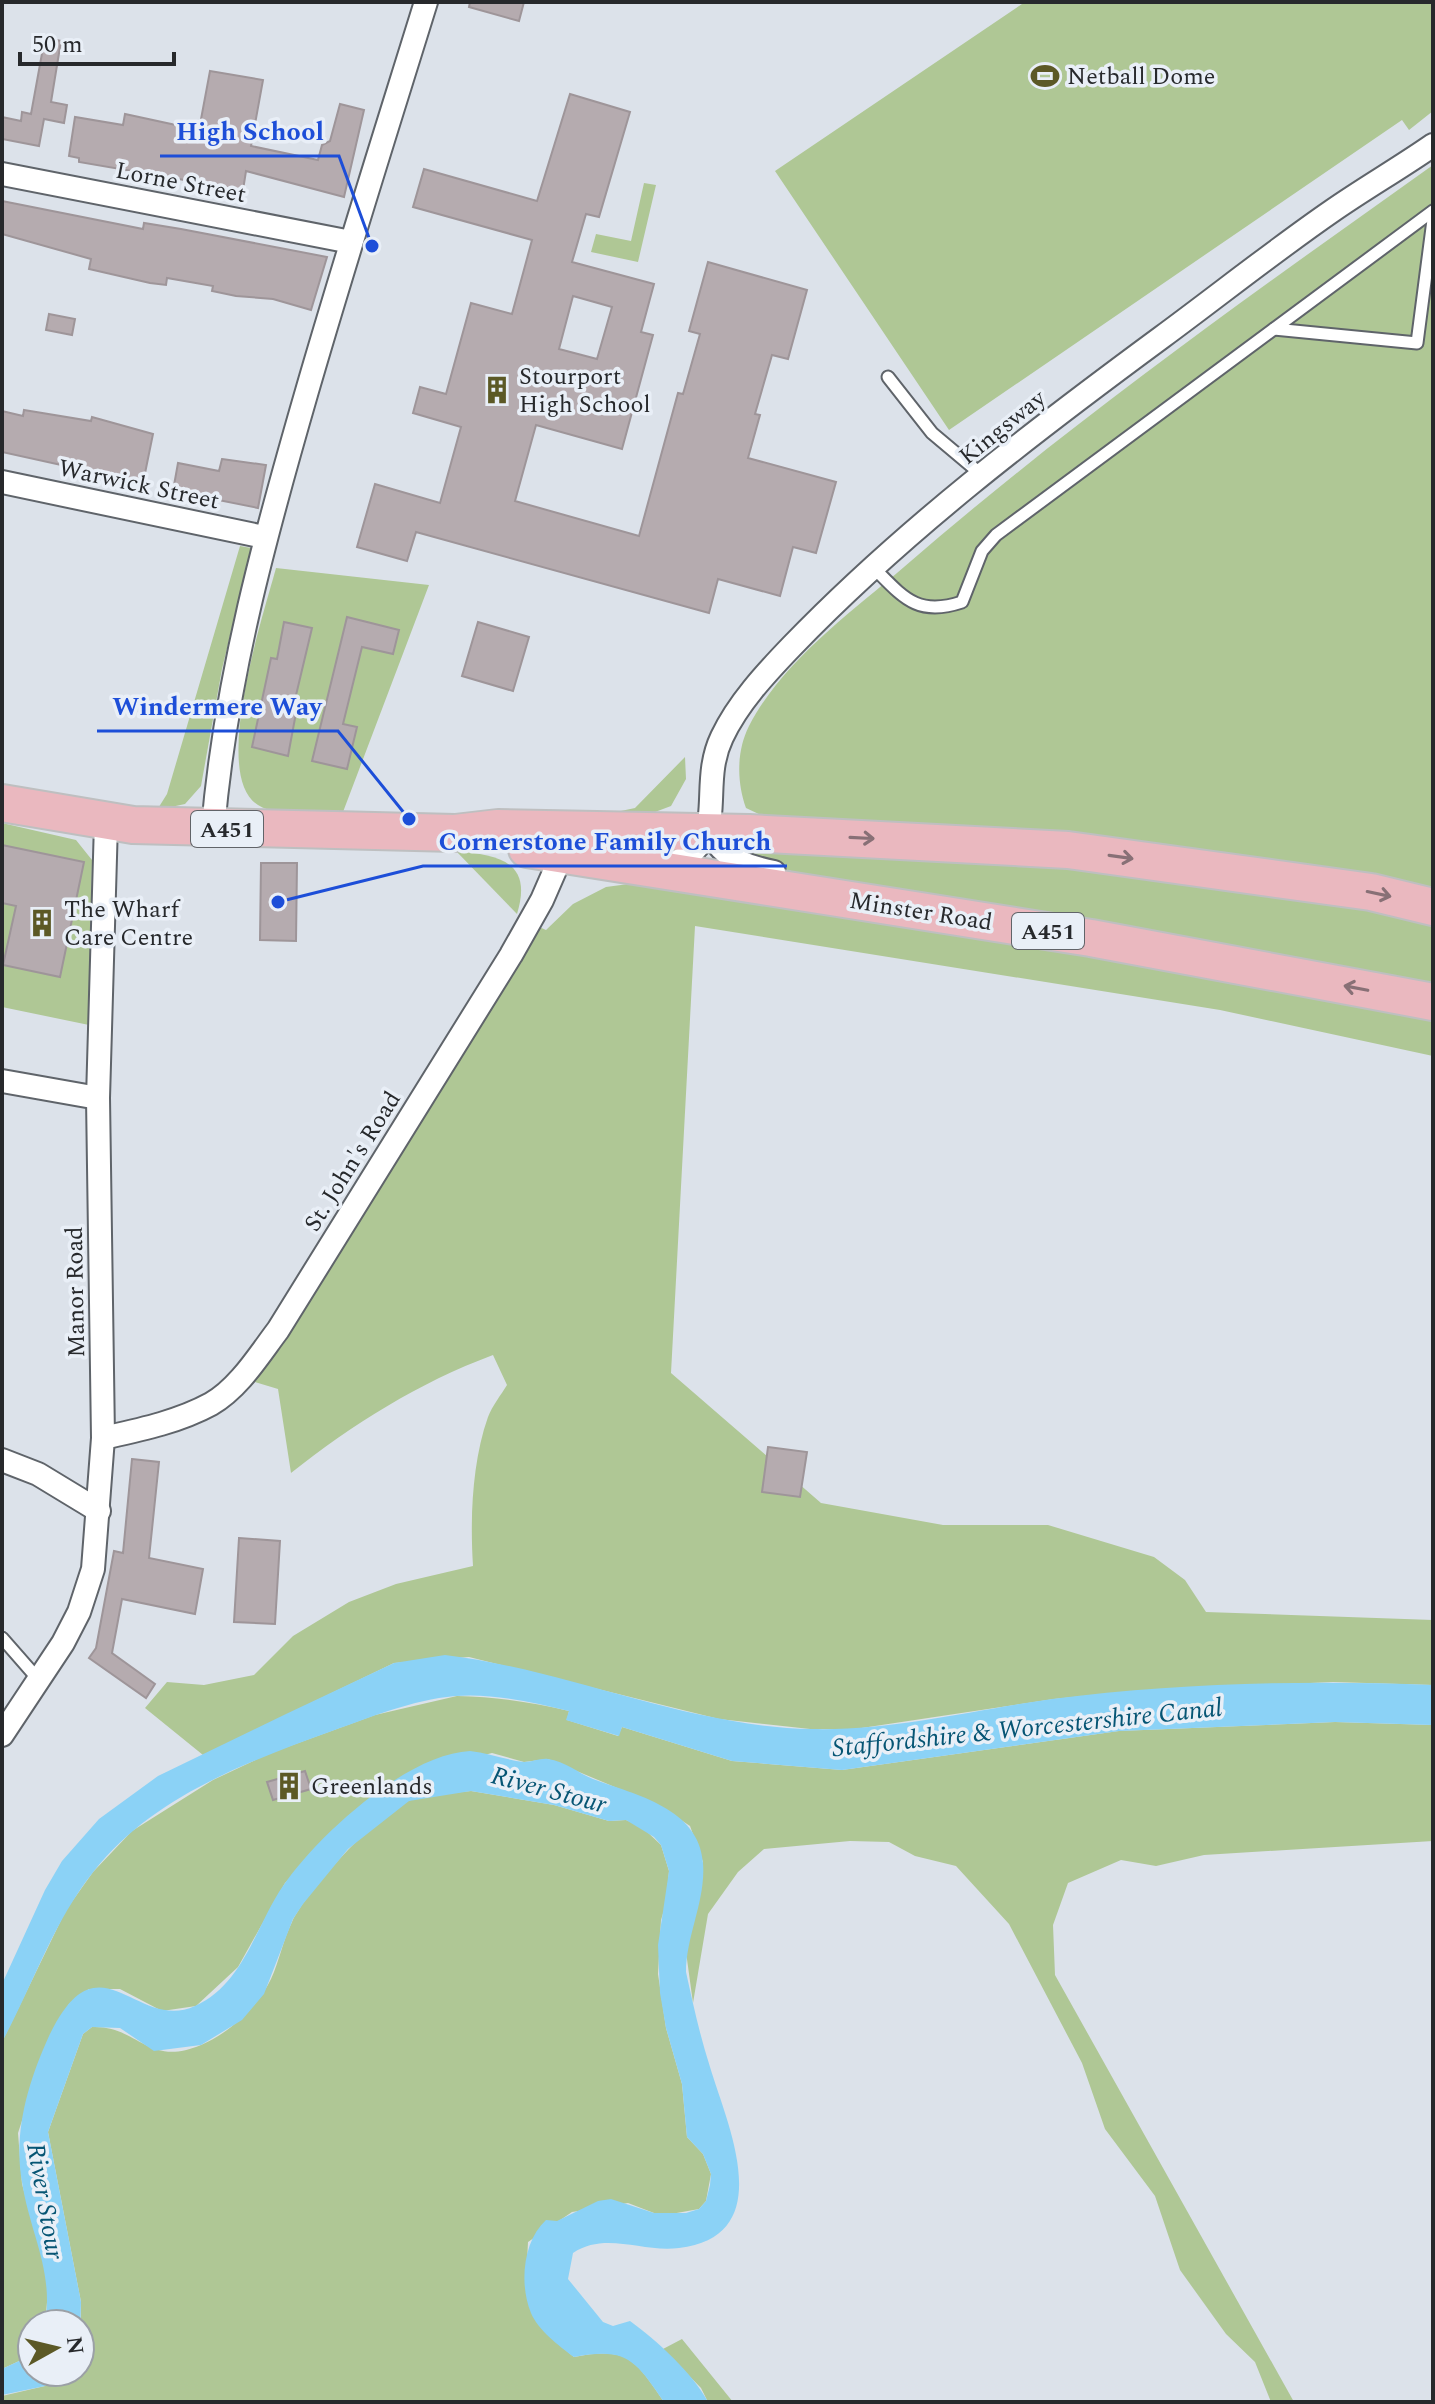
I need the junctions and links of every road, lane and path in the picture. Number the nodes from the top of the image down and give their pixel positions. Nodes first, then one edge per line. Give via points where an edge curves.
1 (426, 2) edge
2 (1433, 145) edge
3 (2, 174) edge
4 (1433, 211) edge
5 (1433, 220) edge
6 (351, 242) junction
7 (1274, 329) junction
8 (888, 377) dead end
9 (983, 475) junction
10 (2, 482) edge
11 (264, 537) junction
12 (873, 567) junction
13 (2, 803) edge
14 (106, 823) junction
15 (213, 828) junction
16 (709, 832) junction
17 (566, 843) junction
18 (661, 868) junction
19 (1433, 907) edge
20 (1091, 938) junction
21 (1433, 1002) edge
22 (2, 1081) edge
23 (98, 1098) junction
24 (103, 1438) junction
25 (2, 1460) edge
26 (99, 1511) junction
27 (2, 1638) edge
28 (38, 1679) junction
29 (2, 1735) edge

1 - 6 street
2 - 9 street, Kingsway via 1306,230
3 - 6 street, Lorne Street
4 - 7 lane
5 - 7 lane via 1417,343
6 - 11 street
7 - 12 lane via 996,535 982,551 962,602 928,609 904,598
8 - 9 lane via 932,433
9 - 12 street, Kingsway
10 - 11 street, Warwick Street
11 - 15 street via 229,693
12 - 16 street, Kingsway via 792,646 731,721 711,773
13 - 14 main road, Minster Road / A451
14 - 15 main road, Minster Road / A451
14 - 23 street, Manor Road
15 - 17 main road, Minster Road / A451 via 455,833 498,828
16 - 17 main road, Minster Road / A451
16 - 18 street via 690,855
16 -> 19 main road, Minster Road / A451 via 1068,850 1371,892
16 - 20 street via 720,850 752,868 1026,910
17 - 18 main road, Minster Road / A451
17 - 24 street, St. John's Road via 511,955 278,1330 241,1378 212,1404 150,1428
18 - 20 main road, Minster Road / A451
21 -> 20 main road, Minster Road / A451
22 - 23 street
23 - 24 street, Manor Road
24 - 26 street, Manor Road
25 - 26 street via 38,1474
26 - 28 street, Manor Road via 93,1569 79,1612
27 - 28 lane
28 - 29 street, Manor Road

